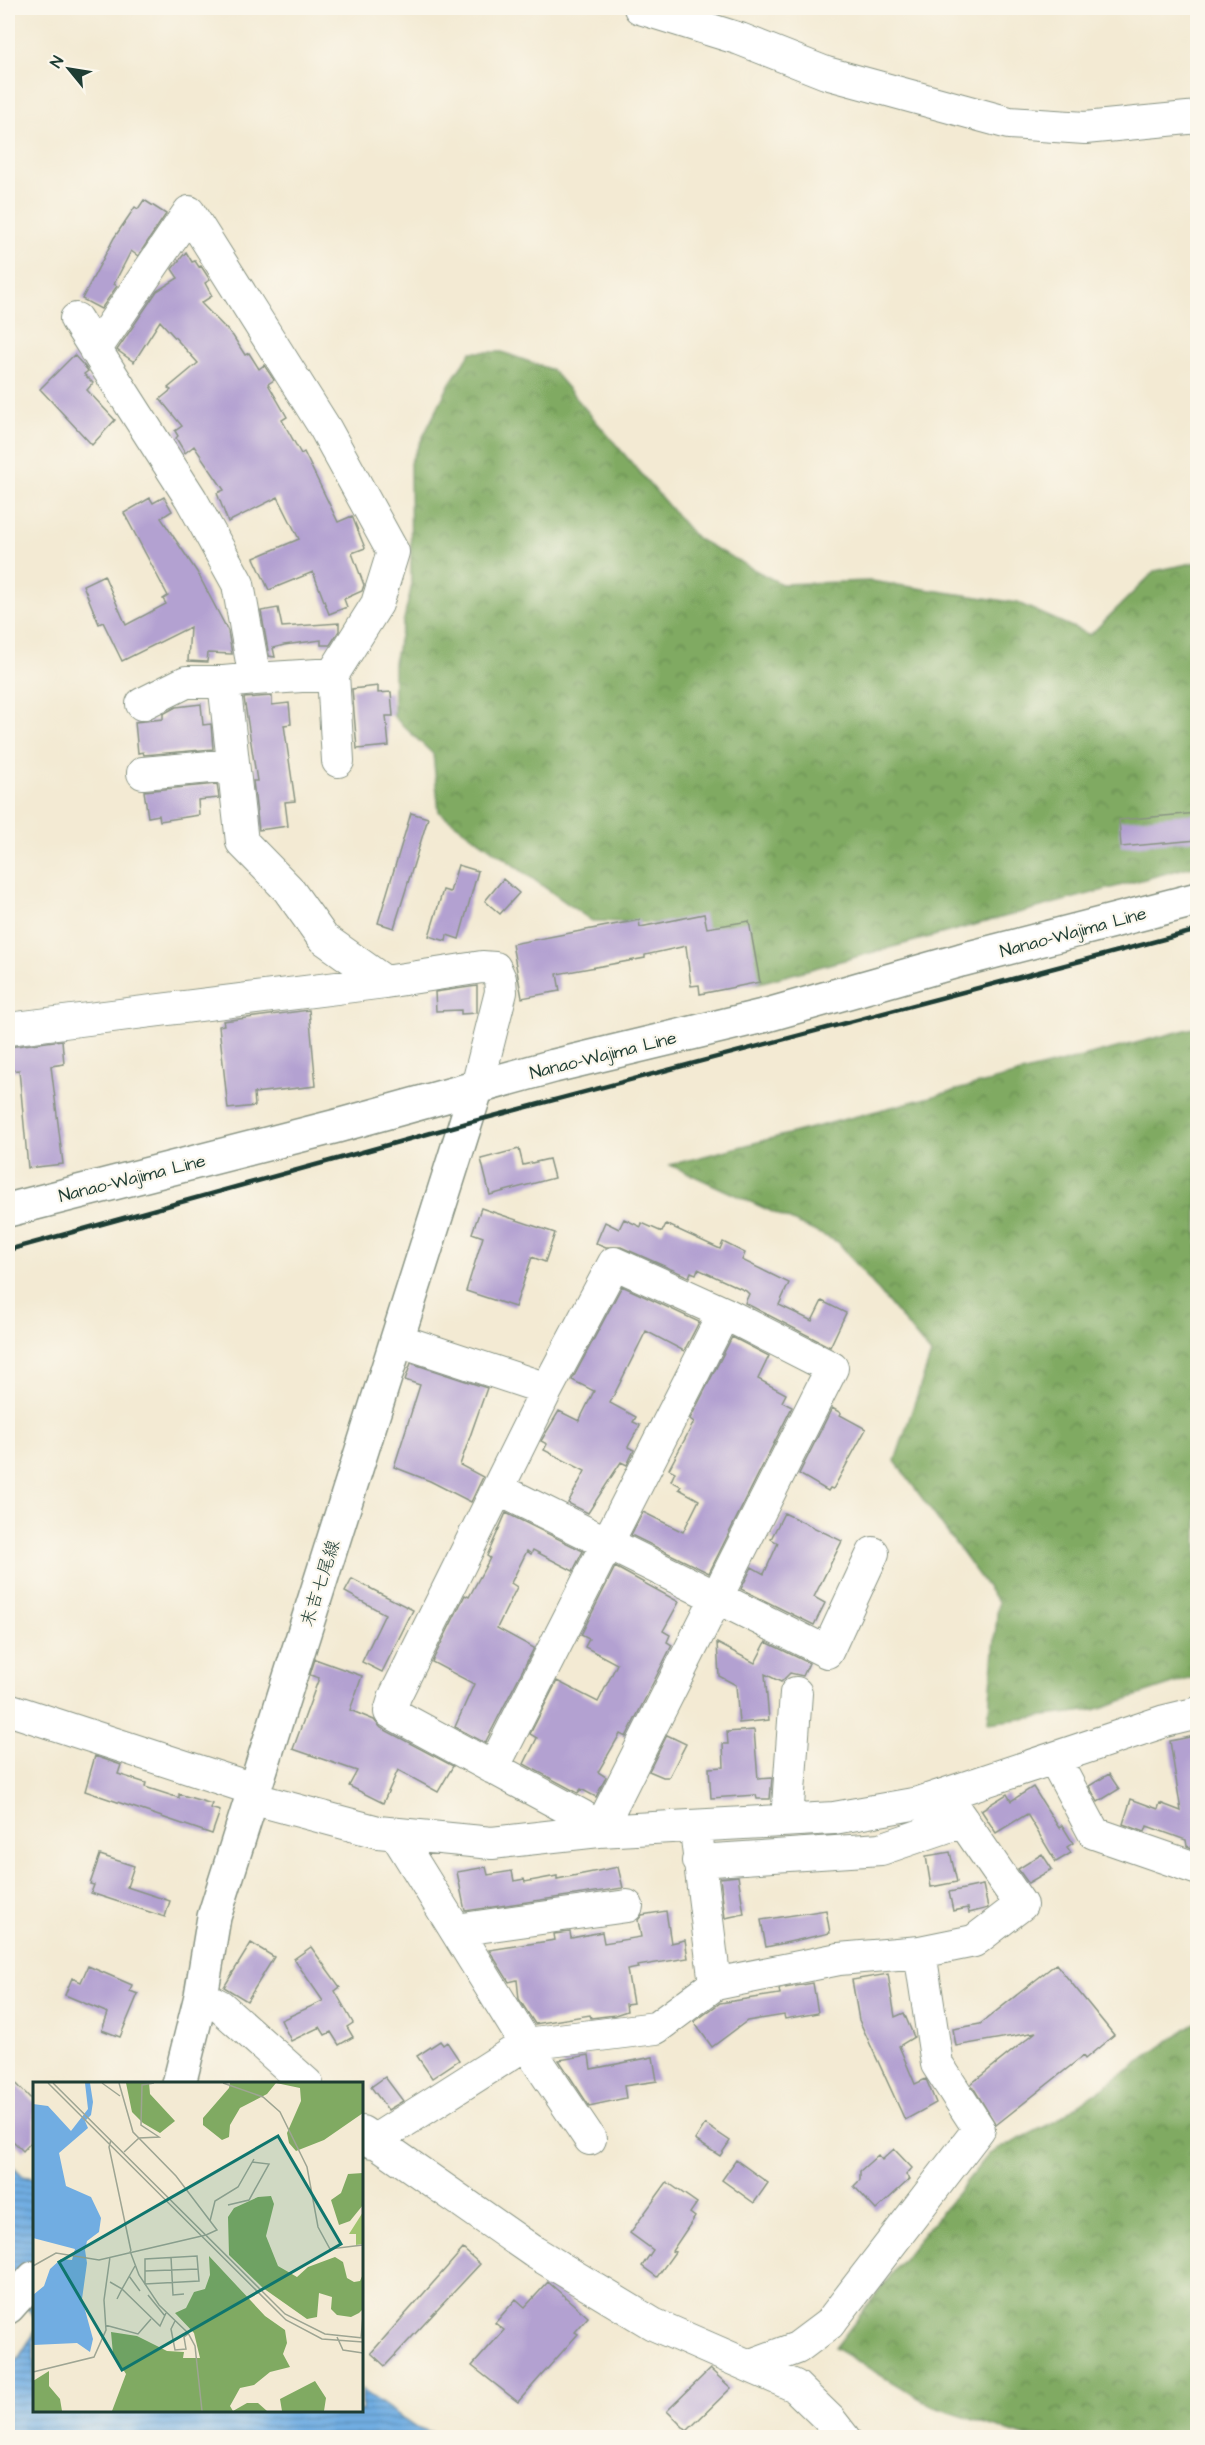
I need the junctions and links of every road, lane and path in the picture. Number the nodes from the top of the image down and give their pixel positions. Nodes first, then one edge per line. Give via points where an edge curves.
1 (640, 8) edge
2 (1197, 117) edge
3 (76, 319) dead end
4 (95, 350) junction
5 (333, 674) junction
6 (255, 679) junction
7 (224, 681) junction
8 (142, 704) dead end
9 (338, 761) dead end
10 (233, 765) junction
11 (143, 773) dead end
12 (1197, 899) edge
13 (385, 982) junction
14 (8, 1029) edge
15 (477, 1087) junction
16 (8, 1210) edge
17 (723, 1312) junction
18 (398, 1340) junction
19 (548, 1389) junction
20 (498, 1489) junction
21 (606, 1543) junction
22 (873, 1553) dead end
23 (718, 1596) junction
24 (796, 1693) dead end
25 (8, 1709) edge
26 (1197, 1713) edge
27 (1054, 1758) junction
28 (493, 1768) junction
29 (252, 1793) junction
30 (945, 1795) junction
31 (787, 1820) junction
32 (963, 1821) junction
33 (697, 1825) junction
34 (599, 1831) junction
35 (396, 1834) junction
36 (698, 1861) junction
37 (1197, 1869) edge
38 (627, 1906) dead end
39 (456, 1930) junction
40 (920, 1952) junction
41 (715, 1984) junction
42 (201, 1996) junction
43 (526, 2044) junction
44 (180, 2082) edge
45 (305, 2082) edge
46 (367, 2137) edge
47 (590, 2139) dead end
48 (33, 2279) edge
49 (8, 2307) edge
50 (751, 2365) junction
51 (844, 2438) edge

1 - 2 street via 740,39 826,73 1009,123 1085,128
3 - 4 street
4 - 5 street via 189,212 326,428 393,552 377,604
4 - 6 street via 191,499 238,584
5 - 6 street
5 - 9 street
6 - 7 street
7 - 8 street via 186,682
7 - 10 street
10 - 11 street
10 - 13 street via 242,842 288,889 323,938
12 - 15 main road, Nanao-Wajima Line via 767,1015
13 - 14 street
13 - 15 street via 495,968 501,992
15 - 16 main road, Nanao-Wajima Line
15 - 18 main road, 末吉七尾線
17 - 19 street via 614,1263
17 - 21 street
17 - 23 street via 832,1368
18 - 19 street
18 - 29 main road, 末吉七尾線
19 - 20 street
20 - 21 street
20 - 28 street via 390,1712
21 - 23 street
21 - 28 street
22 - 23 street via 827,1652
23 - 34 street
24 - 31 street
25 - 29 street
26 - 27 street
27 - 30 street
27 - 37 street via 1094,1833
28 - 34 street via 582,1816
29 - 35 street via 378,1832
29 - 42 main road, 末吉七尾線 via 214,1917
30 - 31 street via 834,1818
30 - 32 street
31 - 33 street
32 - 36 street via 881,1850
32 - 40 street via 1021,1905 974,1941
33 - 34 street
33 - 36 street
34 - 35 street via 492,1843
35 - 39 street
36 - 41 street
38 - 39 street
39 - 43 street
40 - 41 street via 839,1959
40 - 50 street via 937,2064 979,2129 829,2324 797,2349
41 - 43 street via 656,2028
42 - 44 main road, 末吉七尾線
42 - 45 street via 220,2006
43 - 46 street via 409,2118
43 - 47 street
46 - 50 street via 534,2252 653,2324
48 - 49 main road
50 - 51 street via 795,2386

